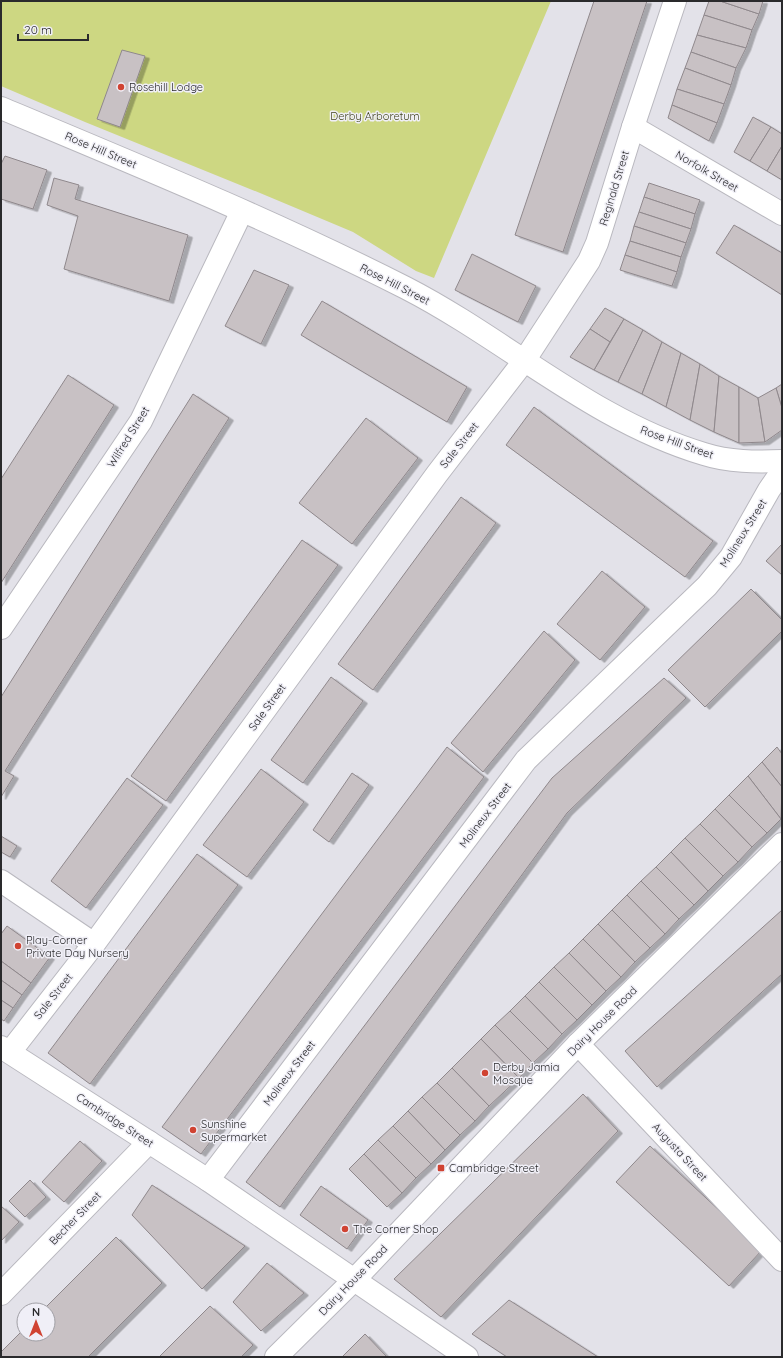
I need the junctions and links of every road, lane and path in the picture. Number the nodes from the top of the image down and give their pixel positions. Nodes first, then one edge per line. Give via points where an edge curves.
1 (675, 1) edge
2 (1, 108) edge
3 (633, 127) junction
4 (242, 211) junction
5 (782, 214) edge
6 (524, 361) junction
7 (782, 461) edge
8 (782, 471) edge
9 (1, 628) edge
10 (781, 846) edge
11 (1, 881) edge
12 (94, 944) junction
13 (578, 1044) junction
14 (6, 1050) edge
15 (149, 1142) junction
16 (208, 1180) junction
17 (782, 1260) edge
18 (355, 1279) junction
19 (1, 1294) edge
20 (276, 1357) edge
21 (467, 1357) edge

1 - 3 street, Reginald Street
2 - 4 street, Rose Hill Street
3 - 5 street, Norfolk Street
3 - 6 street, Reginald Street via 597,243 589,260
4 - 6 street, Rose Hill Street via 407,289 467,322
4 - 9 street, Wilfred Street via 141,421
6 - 7 street, Rose Hill Street via 648,433 705,455 735,460
6 - 12 street, Sale Street via 437,474
8 - 16 street, Molineux Street via 730,557 707,586 526,760
10 - 13 street, Dairy House Road
11 - 12 street
12 - 14 street, Sale Street
13 - 17 street, Augusta Street
13 - 18 street, Dairy House Road
14 - 15 street, Cambridge Street
15 - 16 street, Cambridge Street
15 - 19 street, Becher Street
16 - 18 street, Cambridge Street
18 - 20 street, Dairy House Road
18 - 21 street, Cambridge Street

